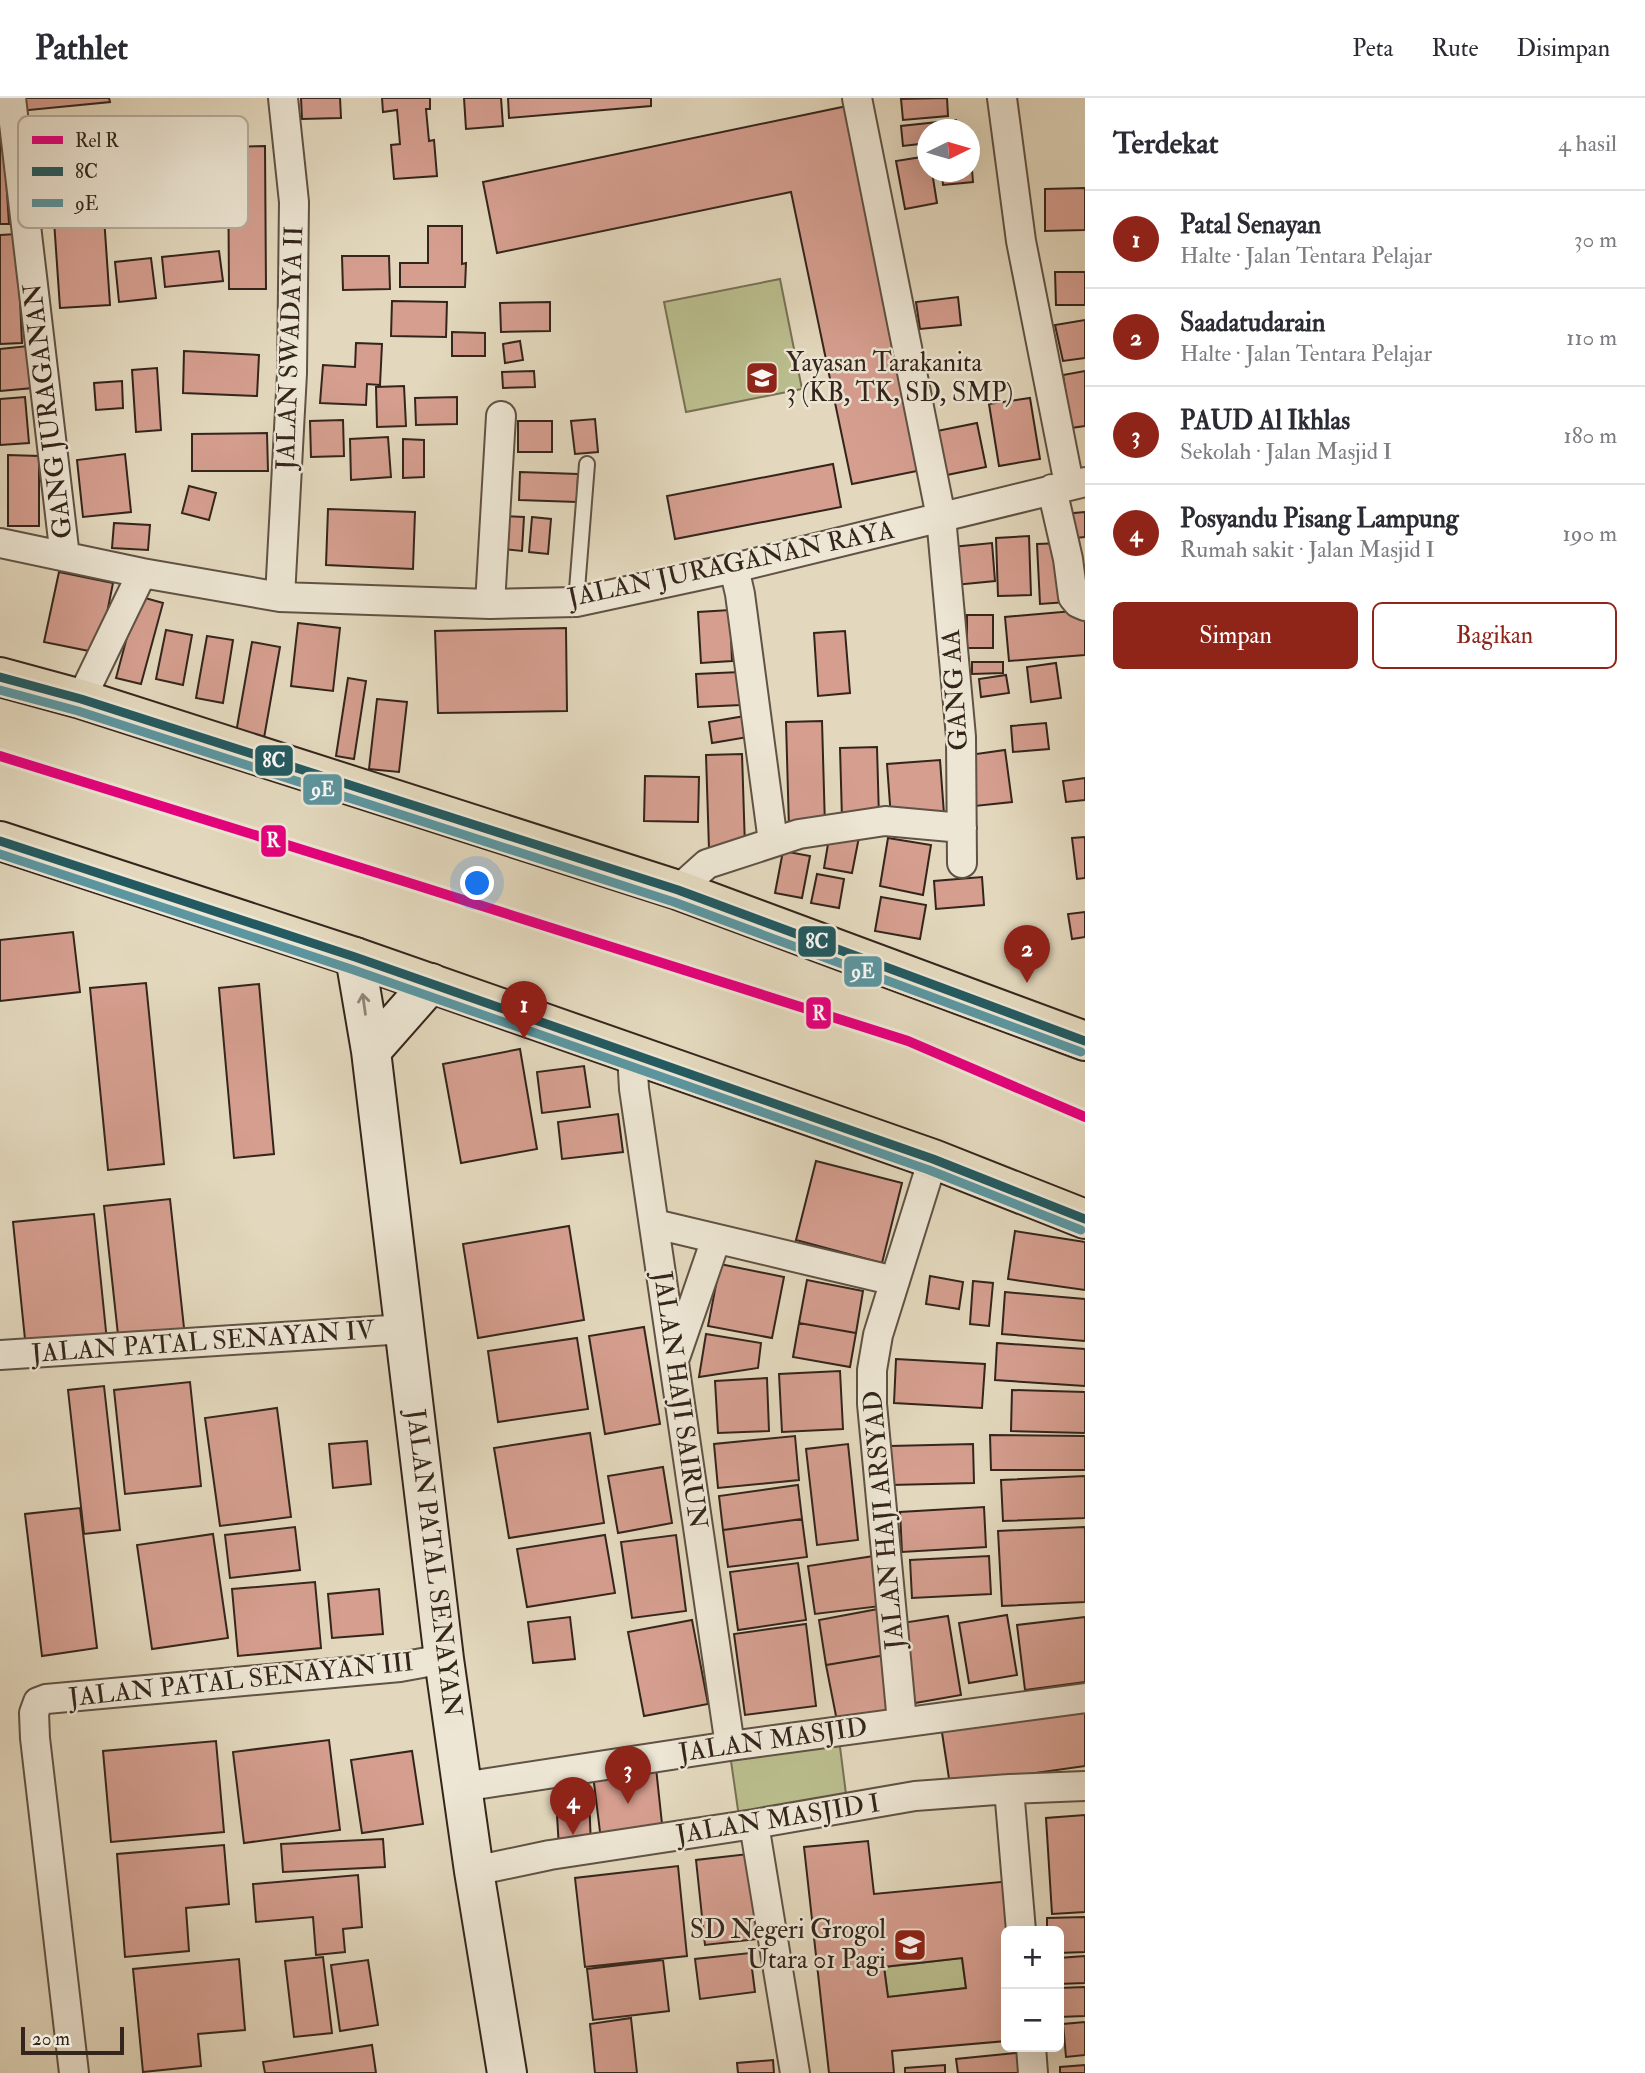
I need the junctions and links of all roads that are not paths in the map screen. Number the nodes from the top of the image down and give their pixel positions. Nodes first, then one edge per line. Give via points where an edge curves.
1 (283, 98) edge
2 (857, 98) edge
3 (1002, 98) edge
4 (8, 100) edge
5 (18, 180) edge
6 (24, 228) edge
7 (501, 416) dead end
8 (587, 464) dead end
9 (1069, 485) edge
10 (941, 517) junction
11 (0, 543) edge
12 (65, 557) junction
13 (734, 568) junction
14 (142, 573) junction
15 (280, 597) junction
16 (576, 603) junction
17 (490, 604) junction
18 (1085, 606) edge
19 (0, 677) edge
20 (81, 699) junction
21 (962, 828) junction
22 (0, 841) edge
23 (773, 842) junction
24 (962, 863) dead end
25 (678, 890) junction
26 (355, 957) junction
27 (431, 983) junction
28 (1085, 1041) edge
29 (370, 1051) junction
30 (632, 1054) junction
31 (933, 1159) junction
32 (1085, 1219) edge
33 (655, 1224) junction
34 (716, 1239) junction
35 (895, 1281) junction
36 (405, 1329) junction
37 (0, 1355) edge
38 (675, 1359) junction
39 (444, 1659) junction
40 (1085, 1698) edge
41 (902, 1722) junction
42 (730, 1746) junction
43 (1085, 1786) edge
44 (462, 1787) junction
45 (1009, 1789) junction
46 (754, 1824) junction
47 (474, 1871) junction
48 (1021, 1926) edge
49 (1031, 2052) edge
50 (74, 2073) edge
51 (507, 2073) edge
52 (795, 2073) edge
53 (1033, 2073) edge

1 - 15 street, JALAN SWADAYA II via 294,202 292,373
2 - 10 street, GANG AA
3 - 9 street via 1021,241
4 - 5 street, GANG JURAGANAN
6 - 12 street, GANG JURAGANAN
7 - 17 street
8 - 16 lane
9 - 10 street, JALAN JURAGANAN RAYA
9 - 18 street via 1068,559 1073,597
10 - 13 street, JALAN JURAGANAN RAYA
10 - 21 street, GANG AA via 961,737
11 - 12 street, JALAN JURAGANAN RAYA
12 - 14 street, JALAN JURAGANAN RAYA
13 - 16 street, JALAN JURAGANAN RAYA
13 - 23 street
14 - 15 street, JALAN JURAGANAN RAYA
14 - 20 street
15 - 17 street, JALAN JURAGANAN RAYA
16 - 17 street, JALAN JURAGANAN RAYA
19 - 20 highway
20 - 25 highway
21 - 23 street via 885,821
21 - 24 street, GANG AA
22 - 26 highway
23 - 25 street via 707,864
25 - 28 highway
26 - 27 highway
29 -> 26 street, JALAN PATAL SENAYAN
27 - 29 street
27 - 30 highway
29 - 36 street, JALAN PATAL SENAYAN
30 - 31 highway
30 - 33 street, JALAN HAJI SAIRUN
31 - 32 highway
31 - 35 street, JALAN HAJI ARSYAD
33 - 34 street
33 - 38 street, JALAN HAJI SAIRUN
34 - 35 street
34 - 38 street
35 - 41 street, JALAN HAJI ARSYAD via 878,1335 872,1404
36 - 37 street, JALAN PATAL SENAYAN IV
36 - 39 street, JALAN PATAL SENAYAN
38 - 42 street, JALAN HAJI SAIRUN
39 - 44 street, JALAN PATAL SENAYAN
39 - 50 street, JALAN PATAL SENAYAN III via 38,1702 35,1738
40 - 41 street, JALAN MASJID
41 - 42 street, JALAN MASJID
42 - 44 street, JALAN MASJID
43 - 45 street, JALAN MASJID I
44 - 47 street, JALAN PATAL SENAYAN
45 - 46 street, JALAN MASJID I via 915,1797
45 - 48 street
46 - 47 street, JALAN MASJID I
46 - 52 street
47 - 51 street, JALAN PATAL SENAYAN
49 - 53 street

